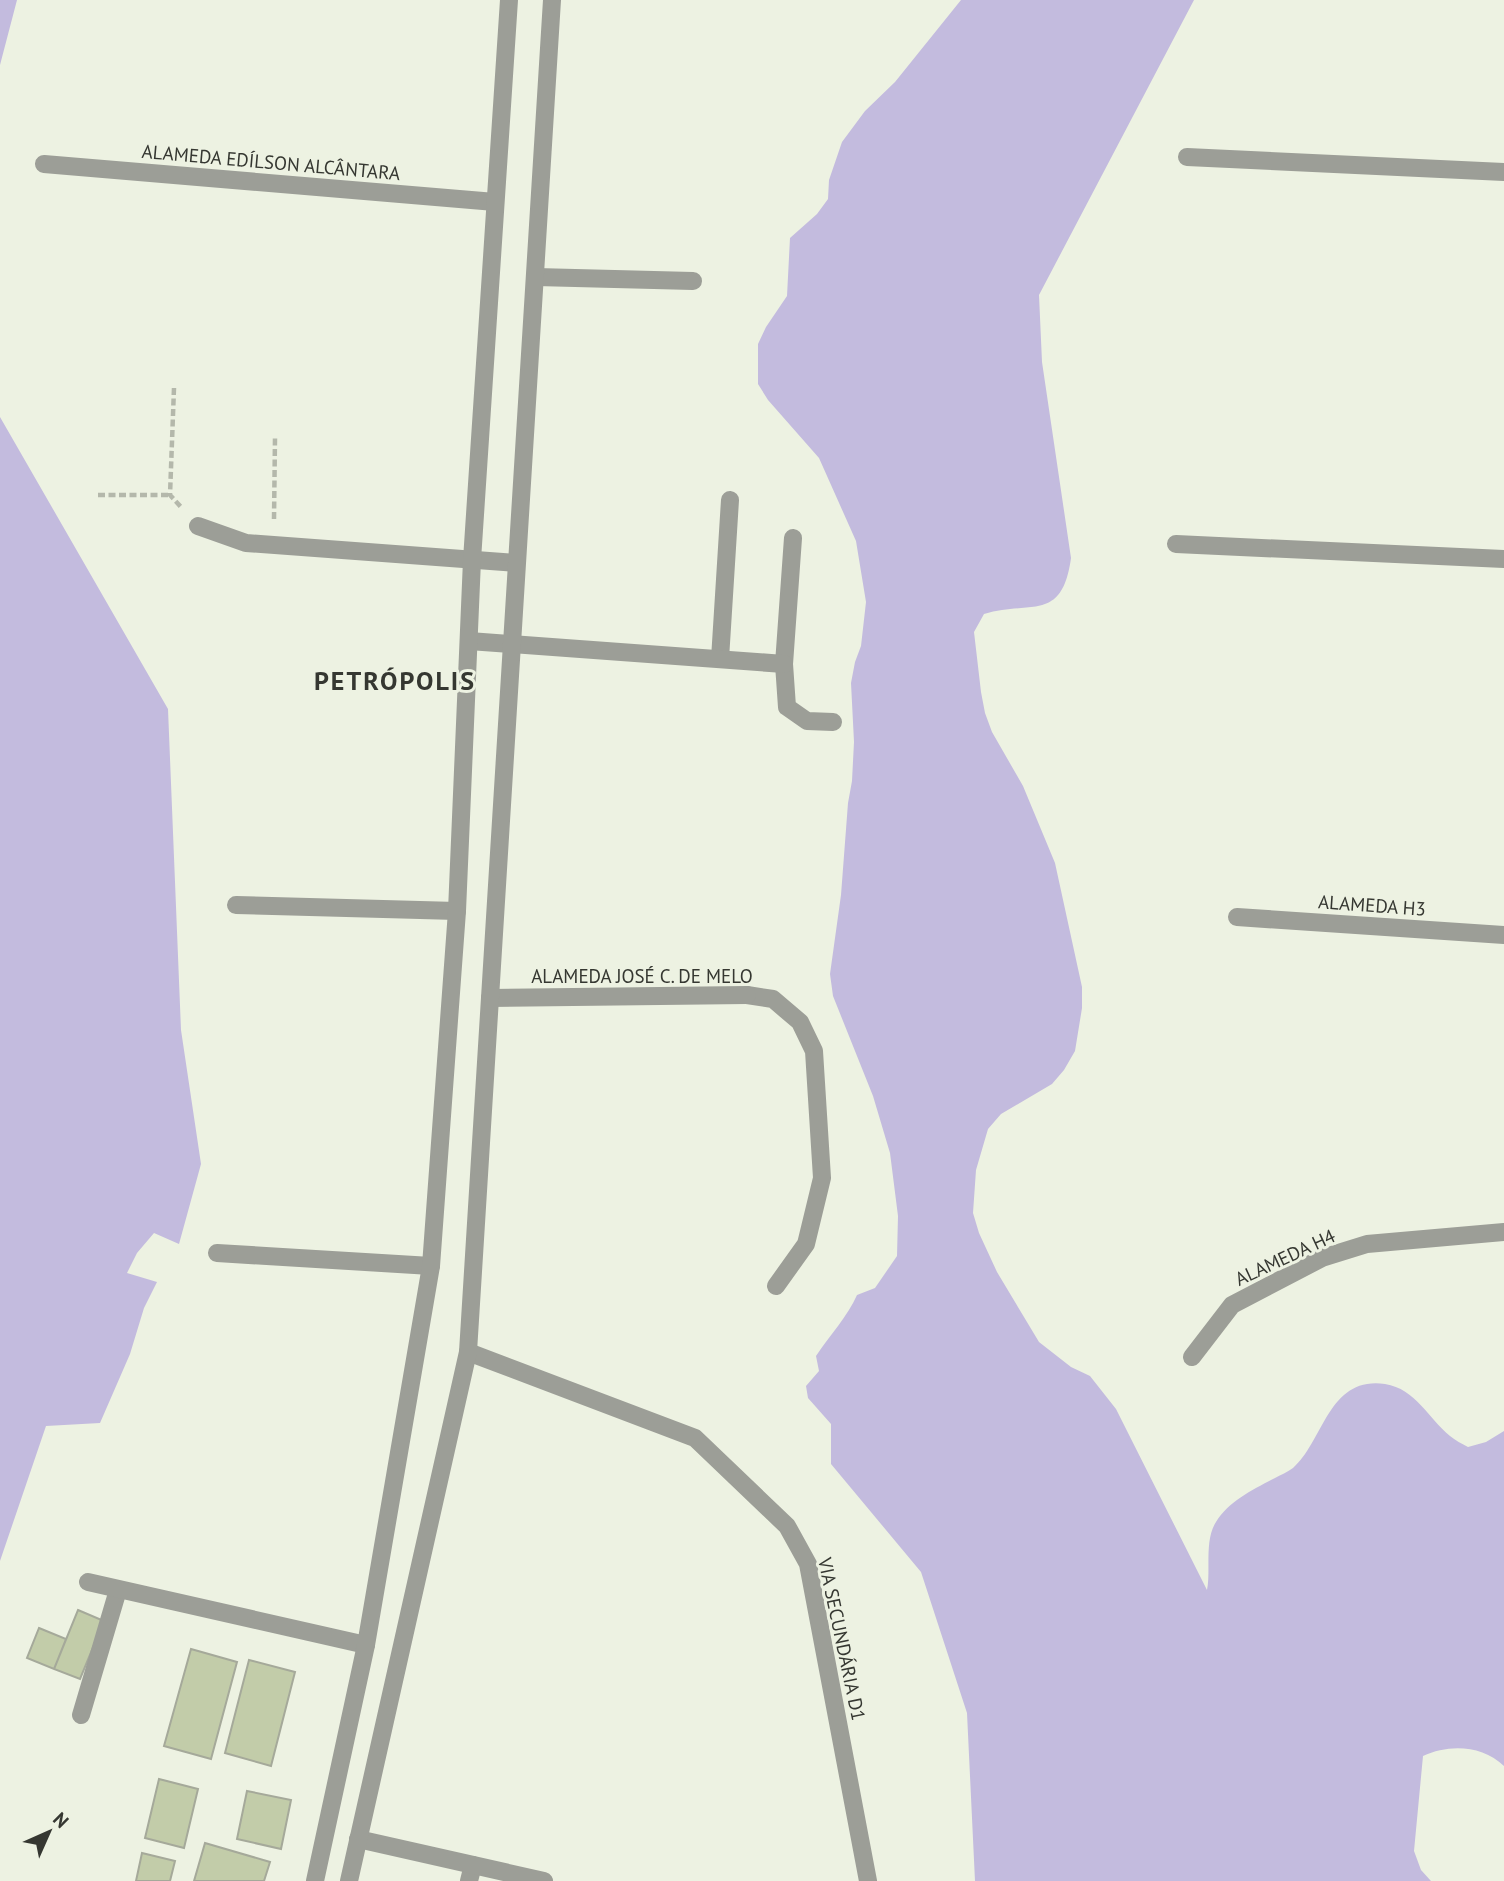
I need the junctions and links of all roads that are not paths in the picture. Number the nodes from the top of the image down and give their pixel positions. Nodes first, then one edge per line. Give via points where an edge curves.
1 (509, 0) edge
2 (552, 0) edge
3 (1186, 157) dead end
4 (44, 164) dead end
5 (1504, 172) edge
6 (495, 202) junction
7 (536, 277) junction
8 (693, 281) dead end
9 (730, 500) dead end
10 (198, 526) road end
11 (793, 538) dead end
12 (1176, 544) dead end
13 (1504, 559) edge
14 (472, 560) junction
15 (516, 563) junction
16 (469, 641) junction
17 (512, 644) junction
18 (720, 659) junction
19 (784, 663) junction
20 (832, 722) dead end
21 (236, 905) dead end
22 (457, 911) junction
23 (1237, 917) dead end
24 (1504, 935) edge
25 (490, 998) junction
26 (1504, 1232) edge
27 (217, 1252) dead end
28 (430, 1266) junction
29 (776, 1286) dead end
30 (468, 1352) junction
31 (1192, 1357) dead end
32 (88, 1583) dead end
33 (118, 1590) junction
34 (366, 1644) junction
35 (80, 1715) dead end
36 (358, 1839) junction
37 (471, 1873) edge
38 (315, 1881) edge
39 (349, 1881) edge
40 (544, 1881) edge
41 (868, 1881) edge

1 - 6 street
2 - 7 street
3 - 5 street
4 - 6 street, ALAMEDA EDÍLSON ALCÂNTARA
6 - 14 street
7 - 8 street
7 - 15 street
9 - 18 street
10 - 14 street via 246,543
11 - 19 street
12 - 13 street
14 - 15 street
14 - 16 street
15 - 17 street
16 - 17 street
16 - 22 street
17 - 18 street
17 - 25 street
18 - 19 street
19 - 20 street via 787,707 807,721
21 - 22 street
22 - 28 street
23 - 24 street, ALAMEDA H3
25 - 29 street, ALAMEDA JOSÉ C. DE MELO via 747,995 773,999 800,1022 814,1051 822,1178 806,1244
25 - 30 street
26 - 31 street, ALAMEDA H4 via 1367,1244 1322,1258 1231,1305
27 - 28 street
28 - 34 street
30 - 36 street
30 - 41 street, VIA SECUNDÁRIA D1 via 695,1438 787,1526 808,1564
32 - 33 street
33 - 34 street
33 - 35 street
34 - 38 street
36 - 37 street
36 - 39 street
37 - 40 street

